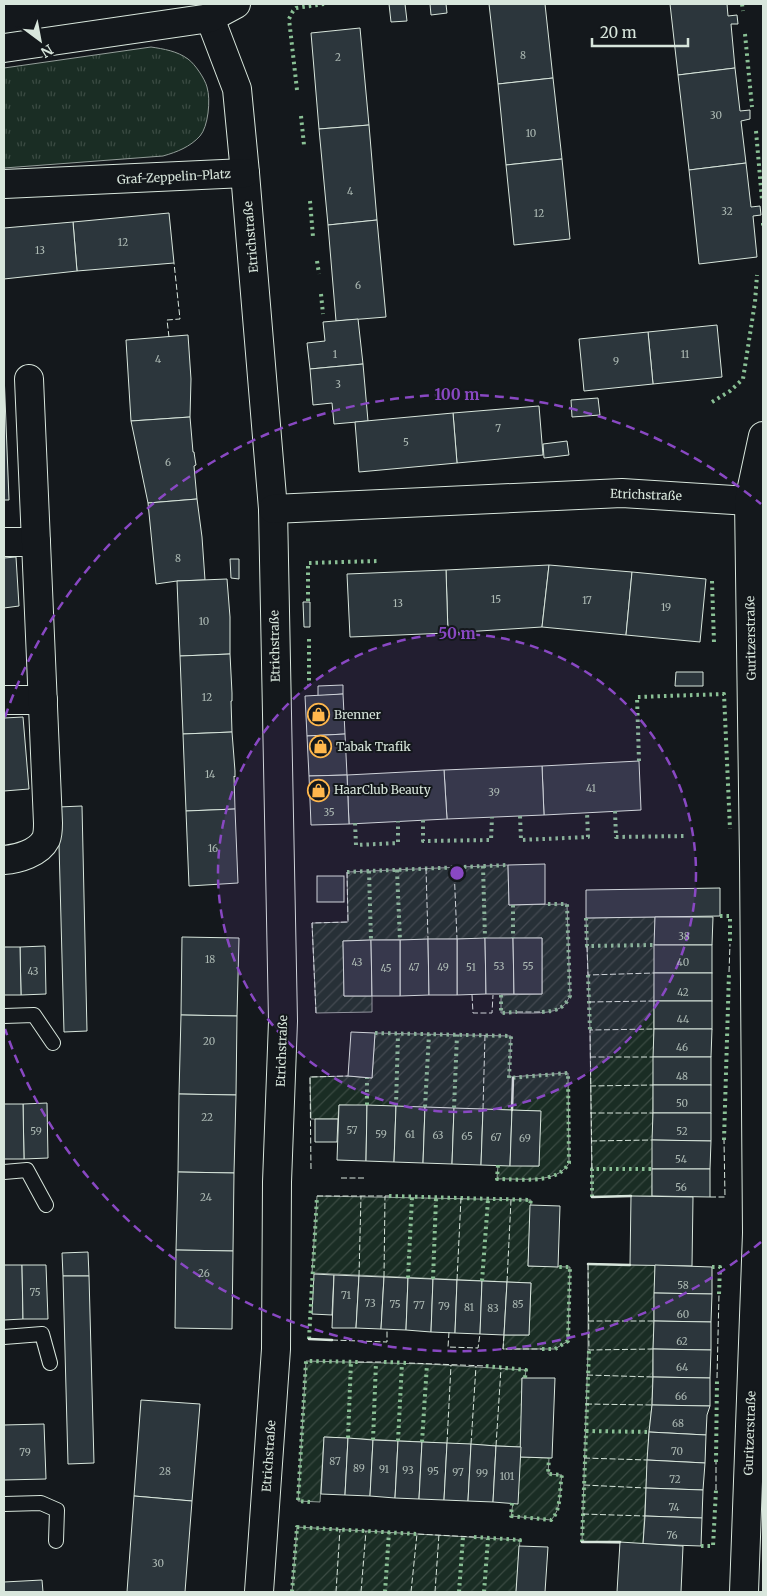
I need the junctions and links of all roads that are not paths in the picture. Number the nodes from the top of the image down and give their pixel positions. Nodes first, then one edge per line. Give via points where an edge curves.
1 (236, 4) edge
2 (210, 18) junction
3 (4, 48) edge
4 (245, 173) junction
5 (4, 184) edge
6 (29, 379) dead end
7 (763, 436) edge
8 (749, 501) junction
9 (273, 509) junction
10 (4, 542) edge
11 (36, 542) junction
12 (4, 700) edge
13 (43, 700) junction
14 (9, 860) edge
15 (4, 1016) edge
16 (53, 1044) dead end
17 (4, 1172) edge
18 (46, 1205) dead end
19 (4, 1336) edge
20 (50, 1363) dead end
21 (4, 1504) edge
22 (56, 1541) dead end
23 (258, 1592) edge
24 (744, 1592) edge

1 - 2 street
2 - 3 street
2 - 4 street, Graf-Zeppelin-Platz via 237,88
4 - 5 street, Graf-Zeppelin-Platz
4 - 9 street, Etrichstraße
6 - 11 street
7 - 8 street, Guritzerstraße
8 - 9 street, Etrichstraße via 622,493
8 - 24 street, Guritzerstraße via 757,1233
9 - 23 street, Etrichstraße via 283,1021 277,1182 276,1349
10 - 11 street
11 - 13 street
12 - 13 street
13 - 14 street via 47,837 41,846
15 - 16 lane via 34,1015
17 - 18 lane via 27,1170
19 - 20 lane via 42,1334
21 - 22 lane via 41,1503 57,1510

